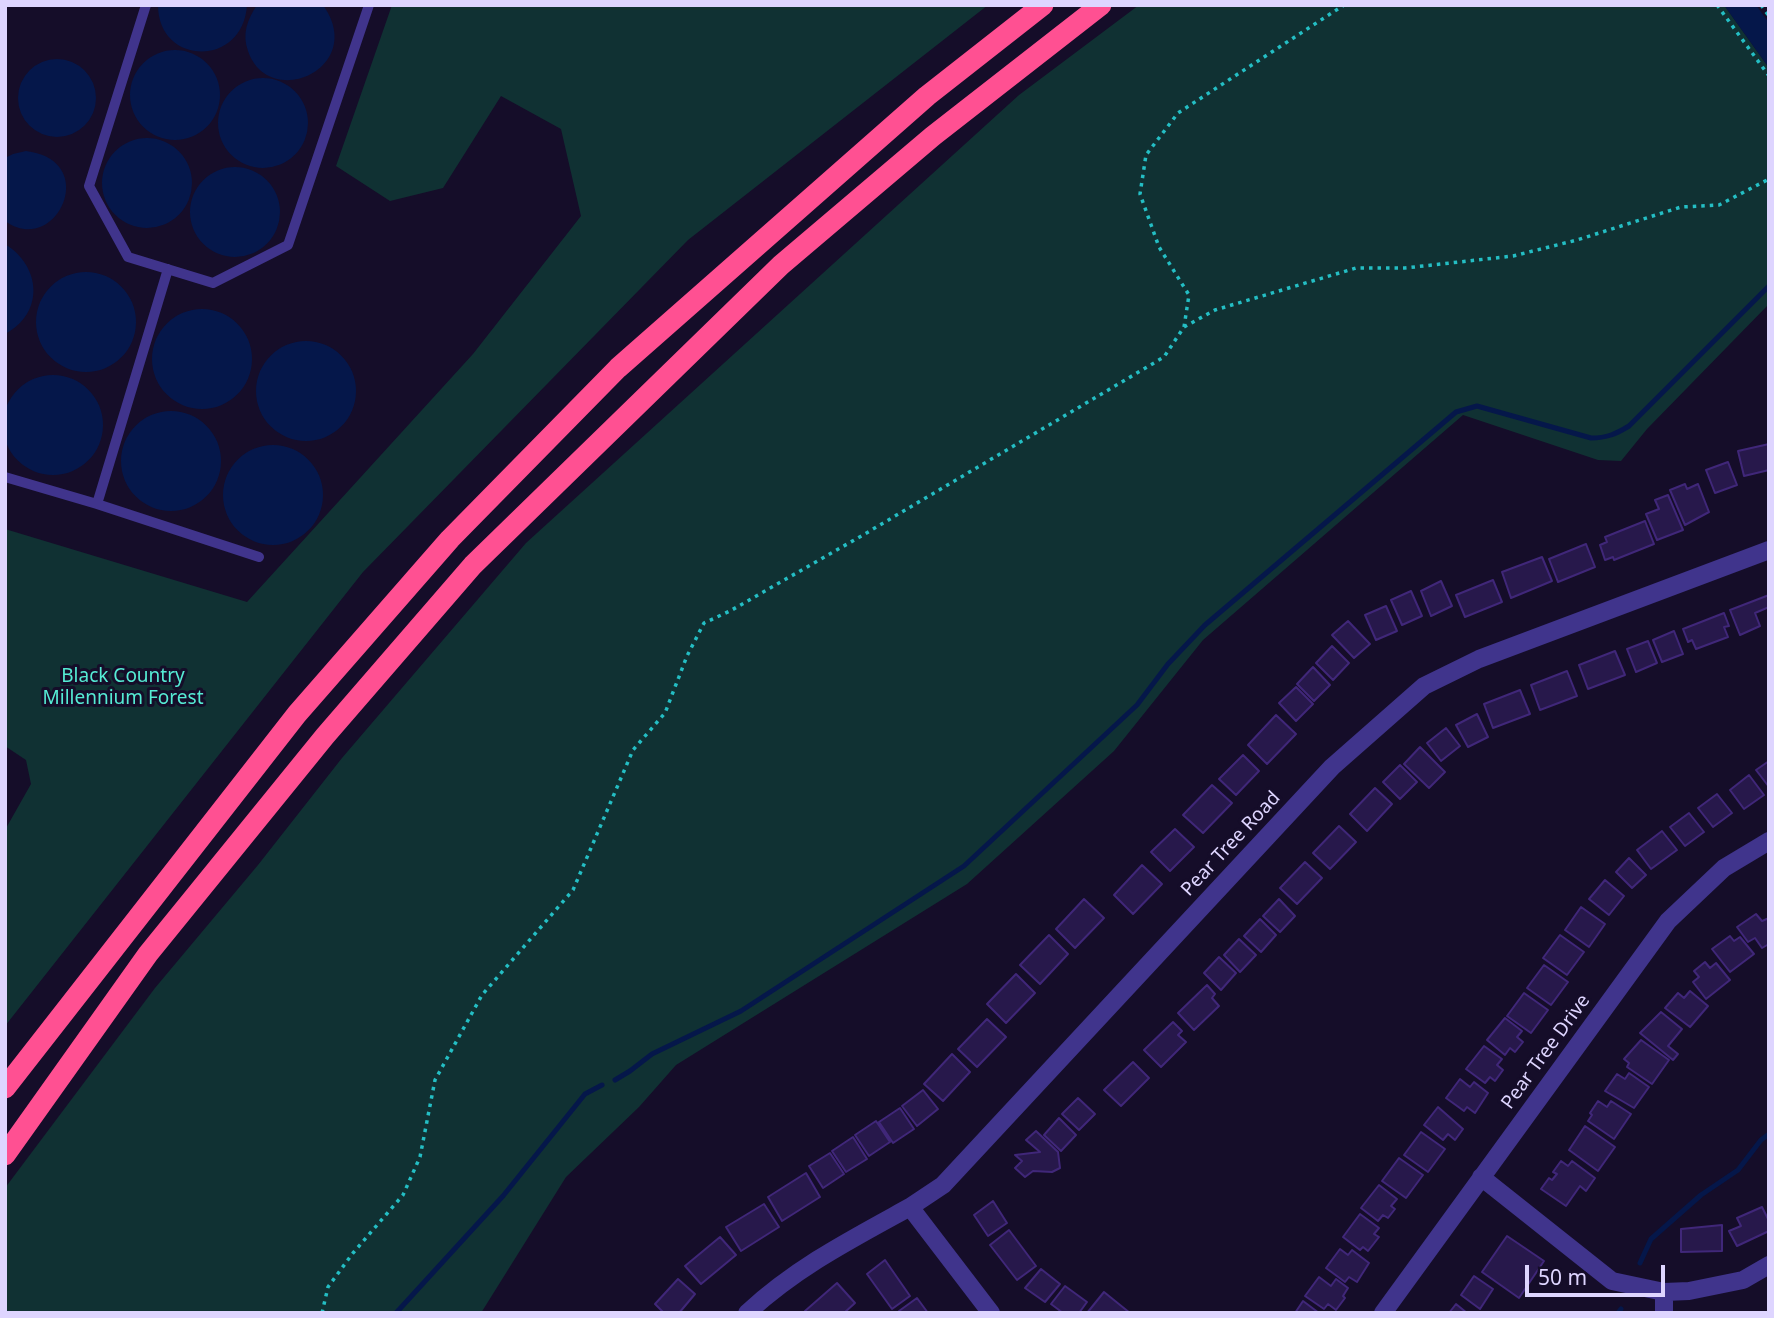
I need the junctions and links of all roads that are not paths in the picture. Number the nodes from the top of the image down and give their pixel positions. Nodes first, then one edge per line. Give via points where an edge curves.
1 (146, 5) edge
2 (369, 5) edge
3 (1043, 5) edge
4 (1101, 5) edge
5 (168, 269) junction
6 (5, 477) edge
7 (97, 505) junction
8 (1769, 550) edge
9 (259, 557) dead end
10 (1769, 841) edge
11 (9, 1082) edge
12 (5, 1155) edge
13 (1481, 1177) junction
14 (909, 1207) junction
15 (1769, 1265) edge
16 (1664, 1292) junction
17 (747, 1313) edge
18 (991, 1313) edge
19 (1382, 1313) edge
20 (1664, 1313) edge

1 - 5 lane via 89,186 128,257
2 - 5 lane via 288,245 213,283
3 - 11 highway via 927,96 618,368 450,539 297,714
4 - 12 highway via 933,136 781,265 474,565 325,736 148,954
5 - 7 lane
6 - 7 lane
7 - 9 lane
8 - 14 street, Pear Tree Road via 1479,659 1424,686 1332,767 943,1185
10 - 13 street, Pear Tree Drive via 1724,868 1668,921
13 - 16 street via 1612,1281
13 - 19 street, Pear Tree Drive
14 - 17 street, Pear Tree Road via 833,1249 778,1285
14 - 18 street
15 - 16 street via 1743,1280 1689,1292
16 - 20 street

